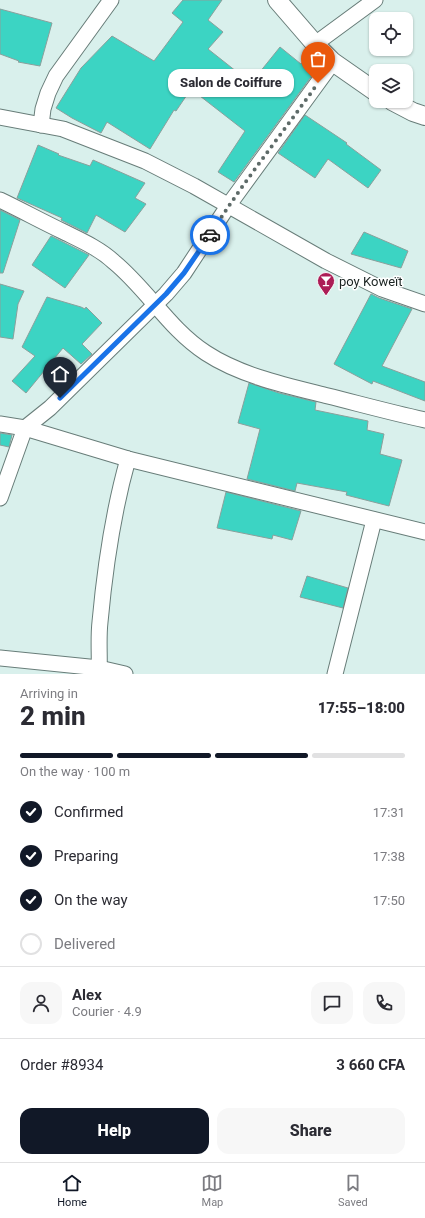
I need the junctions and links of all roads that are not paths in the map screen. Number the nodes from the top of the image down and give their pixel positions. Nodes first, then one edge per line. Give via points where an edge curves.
1 (111, 0) edge
2 (277, 0) edge
3 (376, 0) edge
4 (315, 44) junction
5 (333, 62) junction
6 (369, 87) edge
7 (405, 108) edge
8 (425, 116) edge
9 (0, 117) edge
10 (41, 124) junction
11 (0, 200) edge
12 (228, 206) junction
13 (156, 304) junction
14 (425, 304) edge
15 (425, 420) edge
16 (0, 424) edge
17 (25, 428) junction
18 (128, 459) junction
19 (0, 498) edge
20 (374, 520) junction
21 (425, 532) edge
22 (0, 658) edge
23 (99, 671) edge
24 (125, 674) edge
25 (334, 674) edge

1 - 10 street via 56,76 43,109
2 - 4 street
3 - 4 street
4 - 5 street
5 - 6 street
5 - 12 street
7 - 8 street
9 - 10 street
10 - 12 street via 63,129 145,161
11 - 13 street via 96,248 114,262
12 - 13 street via 184,273
12 - 14 street via 326,262 382,289
13 - 15 street via 188,340 207,354 246,373 295,388
13 - 17 street via 50,408
16 - 17 street
17 - 18 street
17 - 19 street
18 - 20 street
18 - 23 street via 119,489 107,564 100,623
20 - 21 street
20 - 25 street
22 - 23 street
23 - 24 street

